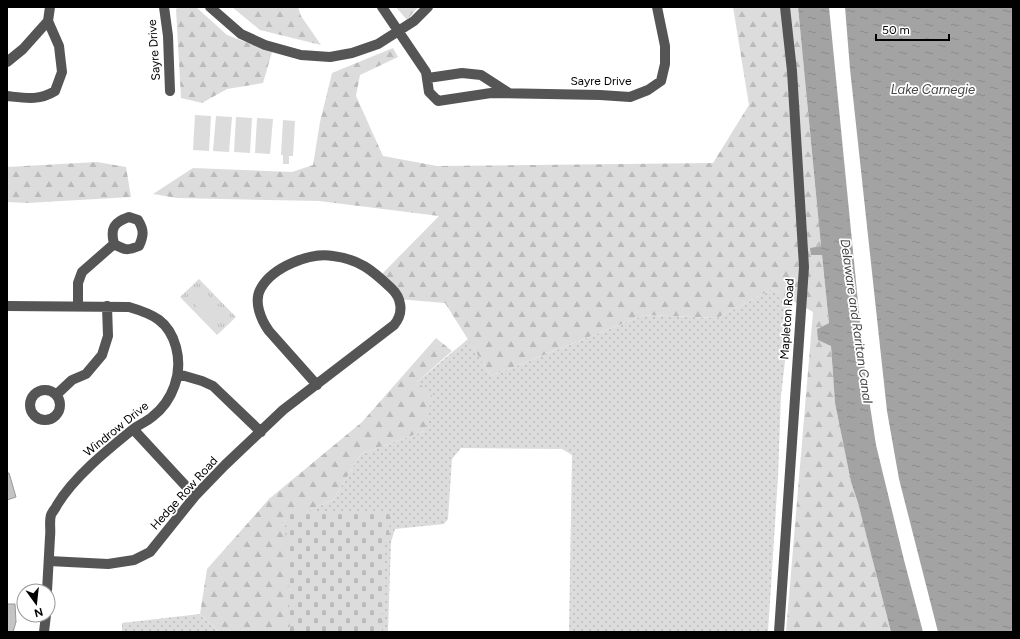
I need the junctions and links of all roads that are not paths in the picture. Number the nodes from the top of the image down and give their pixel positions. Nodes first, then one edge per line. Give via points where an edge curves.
1 (50, 7) edge
2 (164, 7) edge
3 (210, 7) edge
4 (382, 7) edge
5 (428, 7) edge
6 (657, 7) edge
7 (785, 7) edge
8 (48, 21) junction
9 (399, 31) junction
10 (7, 62) edge
11 (428, 78) junction
12 (170, 91) dead end
13 (509, 93) junction
14 (7, 96) edge
15 (114, 244) dead end
16 (7, 306) edge
17 (78, 306) junction
18 (107, 306) junction
19 (178, 374) junction
20 (317, 385) junction
21 (56, 395) dead end
22 (133, 429) junction
23 (261, 432) junction
24 (195, 496) junction
25 (49, 561) junction
26 (48, 583) edge
27 (779, 632) edge

1 - 8 street
2 - 12 street, Sayre Drive
3 - 9 street via 241,34 265,45 301,55 330,57 352,53 378,44
4 - 9 street, Sayre Drive
5 - 9 street
6 - 13 street, Sayre Drive via 665,64 661,81 648,90 630,97
7 - 27 street, Mapleton Road via 793,86 804,268
8 - 10 street via 23,49
8 - 14 street via 60,46 62,72 56,91 45,97
9 - 11 street, Sayre Drive
11 - 13 street via 462,73 481,75
11 - 13 street, Sayre Drive via 429,92 438,101 491,93
15 - 17 street via 82,272 78,283
16 - 17 street, Windrow Drive
17 - 18 street, Windrow Drive
18 - 19 street, Windrow Drive via 129,307 158,318 174,339 179,355
18 - 21 street via 108,336 102,355 86,374 72,380
19 - 22 street, Windrow Drive via 173,390 162,408
19 - 23 street via 213,386
20 - 20 street, Hedge Row Road via 265,326 258,301 260,289 280,269 305,258 331,255 357,262 373,271 396,293 401,307 394,325
20 - 23 street, Hedge Row Road via 283,410
22 - 24 street
22 - 25 street, Windrow Drive via 84,472 64,495 51,516
23 - 24 street, Hedge Row Road
24 - 25 street, Hedge Row Road via 150,552 134,560 108,564
25 - 26 street, Windrow Drive

